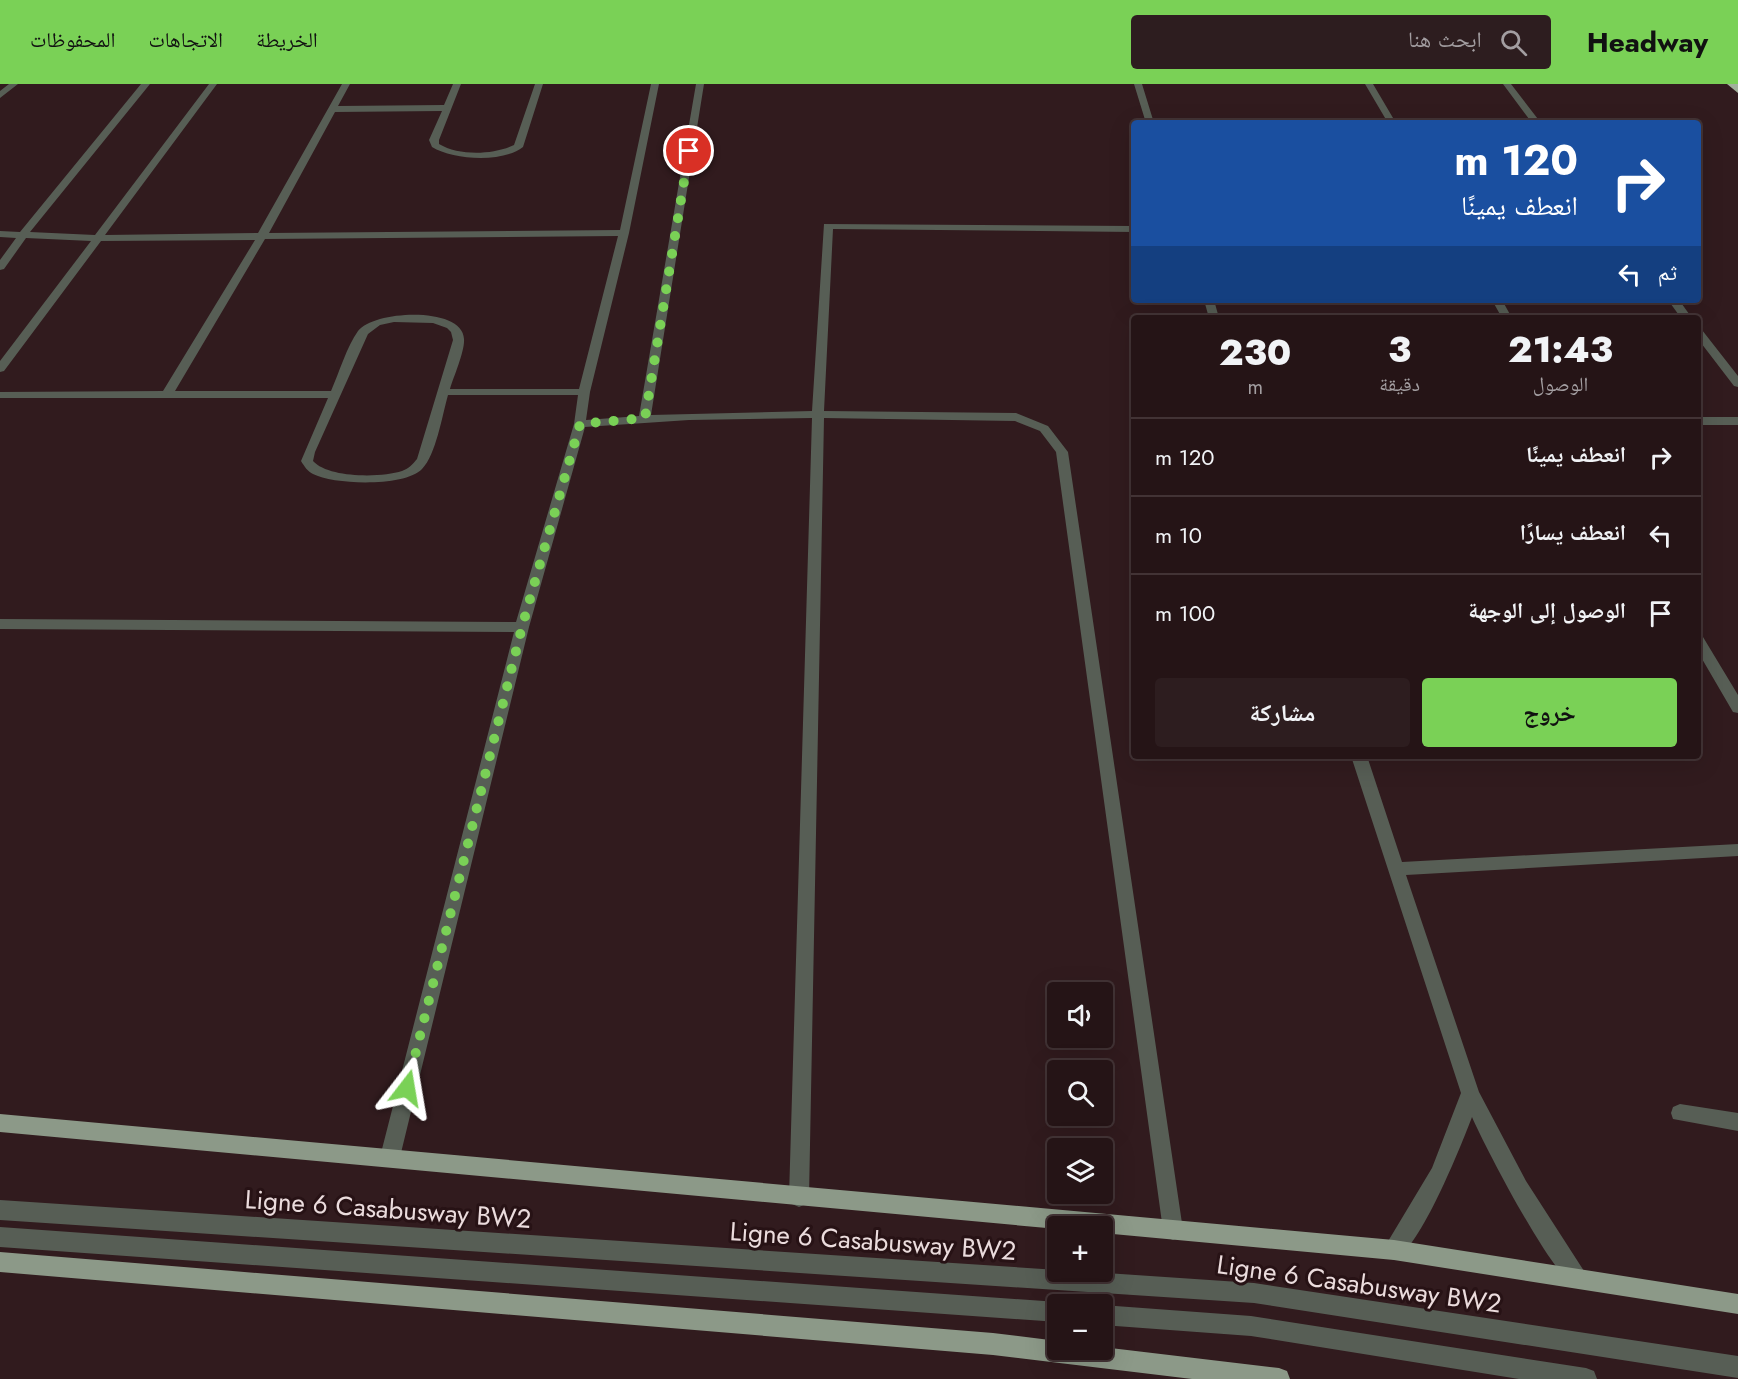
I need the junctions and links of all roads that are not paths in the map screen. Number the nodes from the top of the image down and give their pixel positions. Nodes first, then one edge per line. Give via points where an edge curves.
1 (14, 84) edge
2 (146, 84) edge
3 (213, 84) edge
4 (346, 84) edge
5 (457, 84) edge
6 (538, 84) edge
7 (655, 84) edge
8 (700, 84) edge
9 (1137, 84) edge
10 (1369, 84) edge
11 (1507, 84) edge
12 (1732, 84) edge
13 (1738, 90) edge
14 (0, 95) edge
15 (447, 108) junction
16 (332, 109) junction
17 (1149, 120) edge
18 (1390, 120) edge
19 (1535, 120) edge
20 (1131, 229) edge
21 (624, 233) junction
22 (0, 234) edge
23 (22, 236) junction
24 (262, 236) junction
25 (96, 238) junction
26 (0, 267) edge
27 (1675, 303) edge
28 (1685, 315) edge
29 (1701, 336) edge
30 (0, 369) edge
31 (1738, 384) edge
32 (443, 392) junction
33 (584, 392) junction
34 (167, 394) junction
35 (335, 394) junction
36 (0, 395) edge
37 (818, 413) junction
38 (645, 418) junction
39 (1701, 421) edge
40 (1738, 421) edge
41 (580, 424) junction
42 (0, 624) edge
43 (522, 627) junction
44 (1701, 645) edge
45 (1738, 708) edge
46 (1360, 759) edge
47 (1738, 850) edge
48 (1397, 869) junction
49 (1470, 1093) junction
50 (1680, 1113) dead end
51 (1738, 1122) edge
52 (0, 1123) edge
53 (390, 1157) junction
54 (799, 1197) junction
55 (0, 1210) edge
56 (1173, 1230) junction
57 (0, 1237) edge
58 (1395, 1250) junction
59 (0, 1262) edge
60 (1578, 1278) junction
61 (1738, 1304) edge
62 (1047, 1311) edge
63 (1113, 1316) edge
64 (1738, 1366) edge
65 (1279, 1379) edge
66 (1586, 1379) edge

1 - 14 street
2 - 23 street
3 - 25 street
4 - 16 street
5 - 15 street
6 - 15 street via 520,143 507,152 457,153 440,149 434,140
7 - 21 street
8 - 38 street
9 - 17 street
10 - 18 street
11 - 19 street
12 - 13 highway
15 - 16 street
16 - 24 street
20 - 37 street via 828,226
21 - 24 street
21 - 33 street
22 - 23 street
23 - 25 street
23 - 26 street
24 - 25 street
24 - 34 street
25 - 30 street
27 - 28 street
29 - 31 street
32 - 33 street
32 - 35 street via 459,340 455,327 443,321 394,319 376,322 363,332
32 - 35 street via 420,465 403,474 359,476 323,474 308,461
33 - 41 street
34 - 35 street
34 - 36 street
37 - 38 street
37 - 54 street
37 - 56 street via 1016,417 1039,423 1062,452
38 - 41 street
39 - 40 street
41 - 43 street
42 - 43 street
43 - 53 street
44 - 45 street
46 - 48 street
47 - 48 street
48 - 49 street
49 - 58 street via 1440,1176
49 - 60 street via 1514,1183
50 - 51 street
52 - 53 main road
53 - 54 main road
54 - 56 main road
55 - 64 street, Ligne 6 Casabusway BW2 via 1254,1293
56 - 58 main road
57 - 62 street
58 - 60 main road
59 - 65 main road via 993,1344
60 - 61 main road
63 - 66 street via 1251,1326

